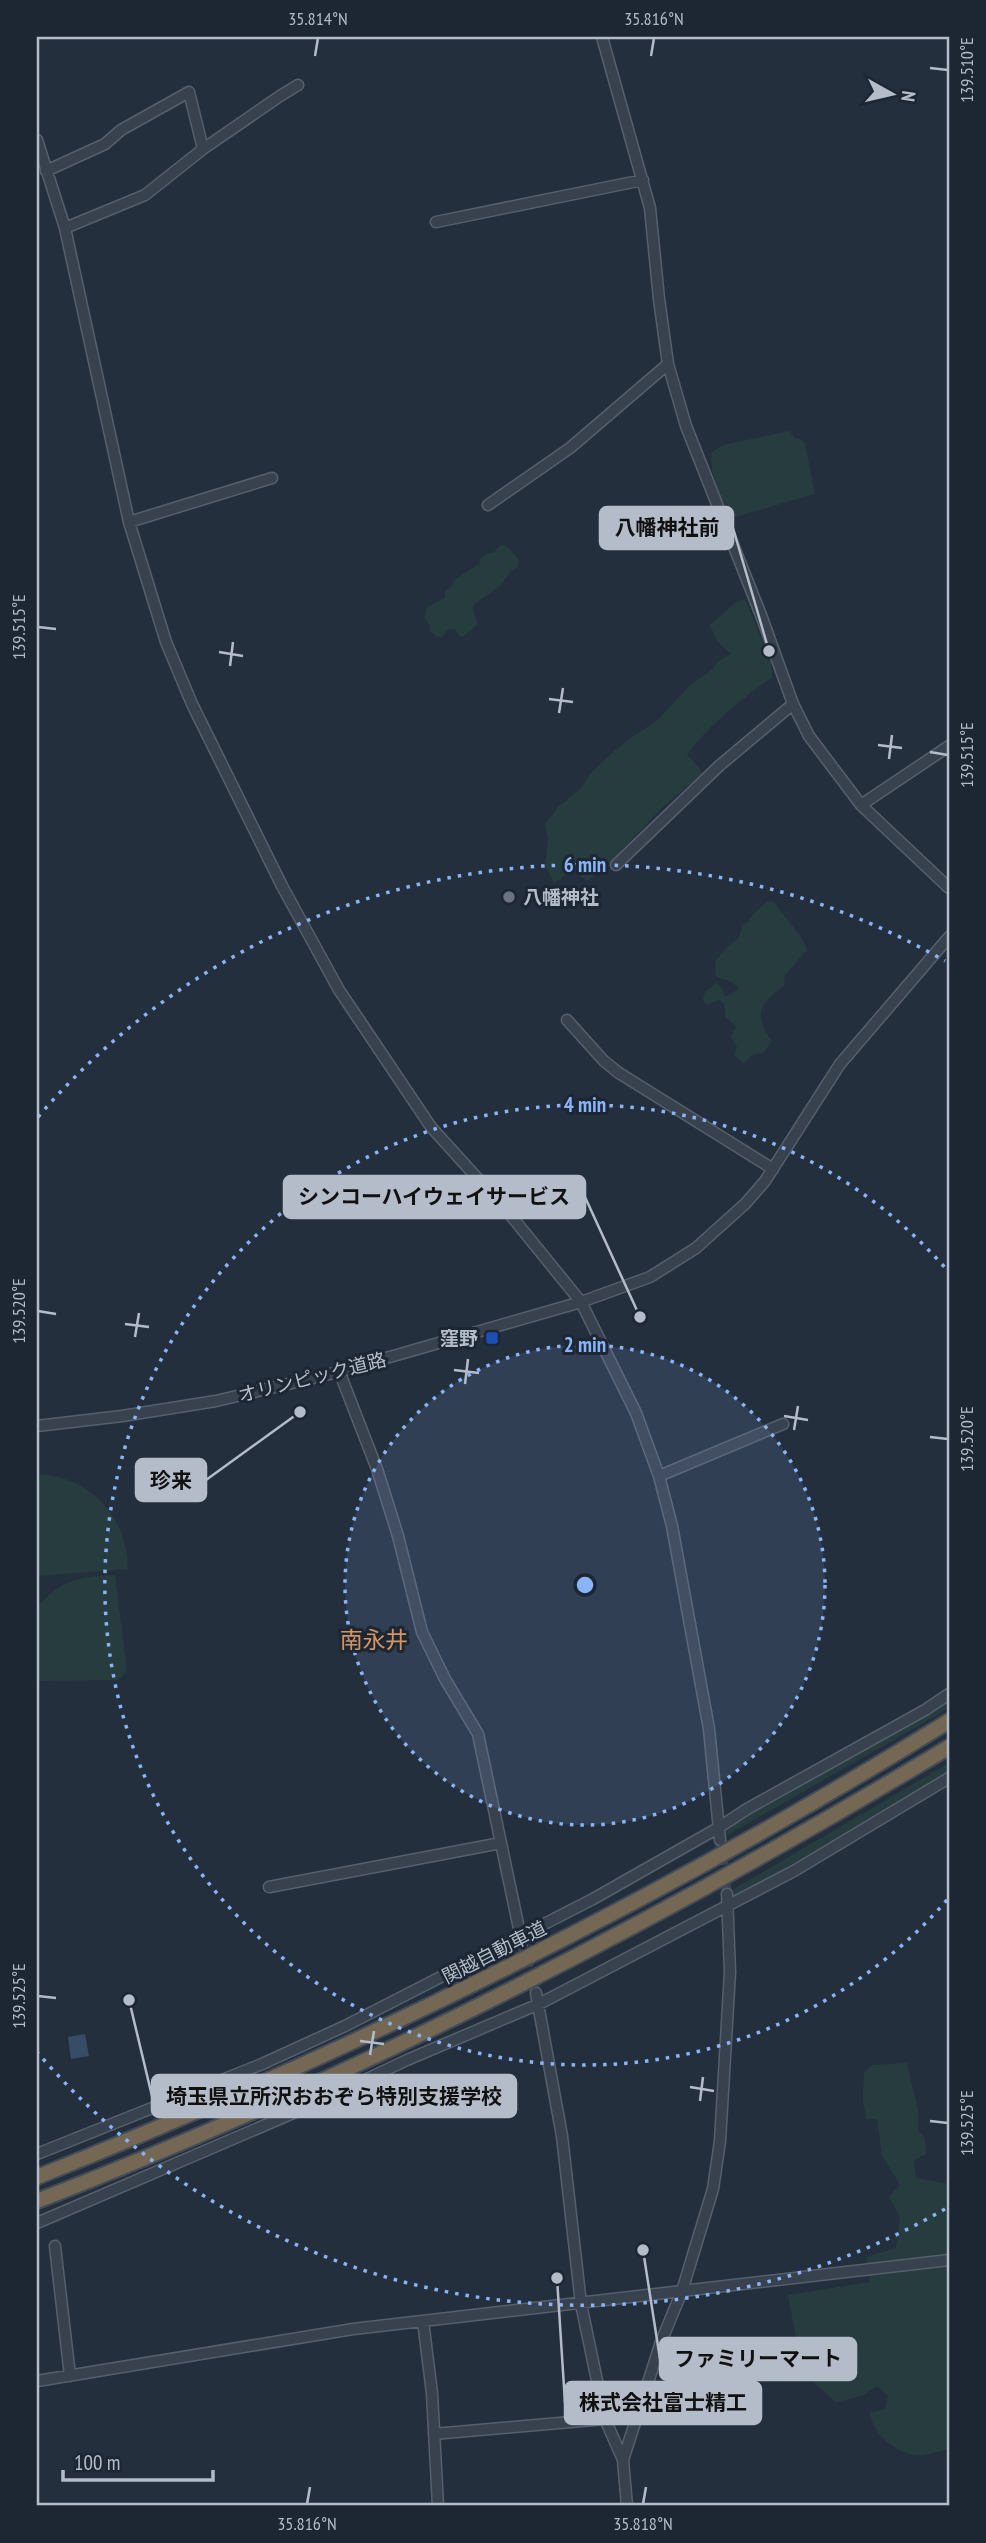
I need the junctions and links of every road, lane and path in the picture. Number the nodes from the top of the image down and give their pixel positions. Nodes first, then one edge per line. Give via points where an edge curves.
1 (602, 37) edge
2 (298, 85) dead end
3 (37, 140) edge
4 (203, 149) junction
5 (46, 171) junction
6 (643, 180) junction
7 (436, 222) dead end
8 (65, 228) junction
9 (668, 364) junction
10 (272, 478) dead end
11 (488, 505) dead end
12 (129, 522) junction
13 (793, 704) junction
14 (949, 746) edge
15 (861, 805) junction
16 (616, 865) dead end
17 (949, 888) edge
18 (949, 937) edge
19 (567, 1020) dead end
20 (773, 1169) junction
21 (581, 1302) junction
22 (339, 1371) junction
23 (783, 1424) dead end
24 (37, 1426) edge
25 (659, 1476) junction
26 (949, 1694) edge
27 (949, 1721) edge
28 (949, 1747) edge
29 (949, 1778) edge
30 (718, 1828) junction
31 (720, 1840) tunnel mouth
32 (500, 1843) junction
33 (269, 1887) dead end
34 (727, 1899) junction
35 (521, 1939) junction
36 (537, 1998) junction
37 (37, 2154) edge
38 (37, 2177) edge
39 (37, 2201) edge
40 (37, 2223) edge
41 (55, 2246) dead end
42 (949, 2260) edge
43 (682, 2291) junction
44 (581, 2304) junction
45 (423, 2321) junction
46 (70, 2376) junction
47 (37, 2381) edge
48 (605, 2419) junction
49 (434, 2434) junction
50 (623, 2460) junction
51 (438, 2506) edge
52 (627, 2506) edge

1 - 6 street
2 - 4 street
3 - 5 street
4 - 5 street via 189,92 105,144
4 - 8 street via 145,195
5 - 8 street
6 - 7 street
6 - 9 street
8 - 12 street
9 - 11 street via 570,448
9 - 13 street via 686,426
10 - 12 street
12 - 21 street via 166,642 192,705 325,967 431,1126
13 - 15 street via 809,736
13 - 16 street via 719,766
14 - 15 street
15 - 17 street
18 - 20 street, オリンピック道路 via 840,1064
19 - 20 street via 618,1073
20 - 21 street, オリンピック道路 via 722,1226 675,1263
21 - 22 street, オリンピック道路
21 - 25 street via 636,1413
22 - 24 street, オリンピック道路 via 216,1401
22 - 32 street via 377,1469 422,1632 478,1734
23 - 25 street
25 - 30 street via 709,1729
26 - 30 street
27 - 38 highway, 関越自動車道 via 735,1846 489,1977 246,2091
28 - 39 highway, 関越自動車道 via 741,1868 498,1995 335,2074
29 - 34 street via 794,1871
30 - 31 street
30 - 35 street
32 - 33 street
32 - 35 street
34 - 36 street
34 - 43 street via 730,1972 720,2141 713,2189
35 - 37 street via 262,2064
36 - 40 street via 312,2105
36 - 44 street via 562,2137
41 - 46 street
42 - 43 street
43 - 44 street
43 - 50 street
44 - 45 street
44 - 48 street
45 - 46 street
45 - 49 street
46 - 47 street
48 - 49 street
48 - 50 street
49 - 51 street
50 - 52 street

